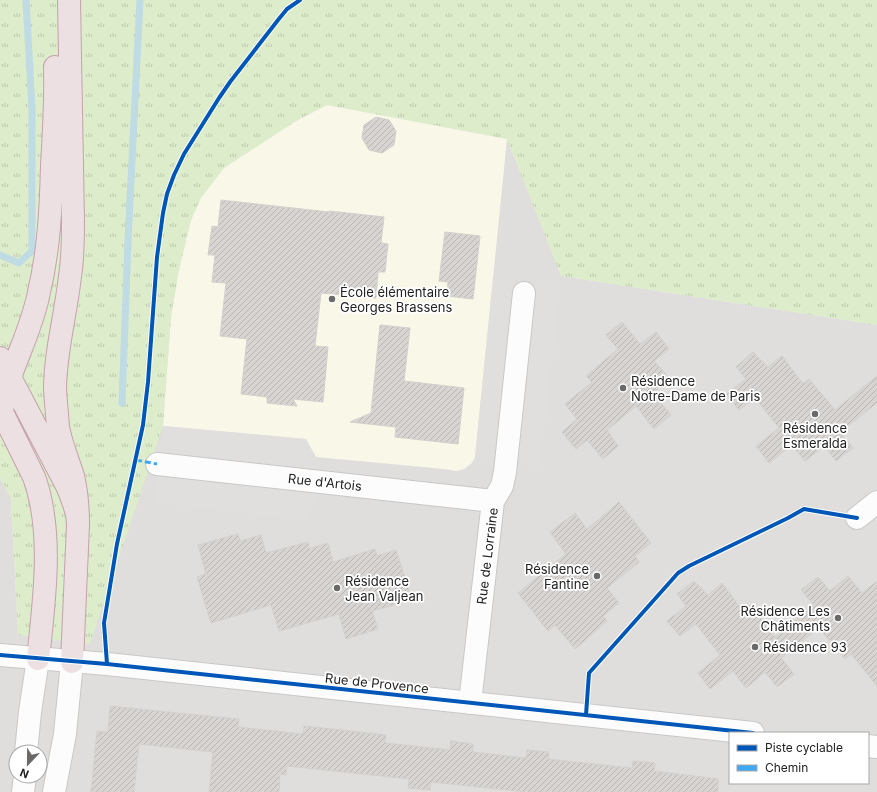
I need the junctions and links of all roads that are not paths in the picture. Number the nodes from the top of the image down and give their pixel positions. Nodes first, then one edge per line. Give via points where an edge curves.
1 (55, 0) edge
2 (69, 0) edge
3 (524, 293) dead end
4 (0, 358) edge
5 (10, 377) junction
6 (1, 409) edge
7 (157, 464) dead end
8 (493, 501) junction
9 (877, 502) edge
10 (857, 518) dead end
11 (78, 525) junction
12 (0, 655) edge
13 (38, 659) junction
14 (72, 662) junction
15 (470, 703) junction
16 (744, 732) edge
17 (27, 744) edge
18 (54, 792) edge

1 - 5 highway via 56,88 47,247 37,301
2 - 11 highway via 73,245 56,368 56,390 58,427 73,477
3 - 8 street, Rue de Lorraine via 505,472 502,486
4 - 5 highway
5 - 6 highway
5 - 11 highway via 68,488
6 - 13 highway via 34,477 42,509 46,567
7 - 8 street, Rue d'Artois
8 - 15 street, Rue de Lorraine
9 - 10 street
11 - 14 highway
12 - 13 street, Rue de Provence
13 - 14 street, Rue de Provence
13 - 17 street
14 - 15 street, Rue de Provence
14 - 18 street via 65,734
15 - 16 street, Rue de Provence

